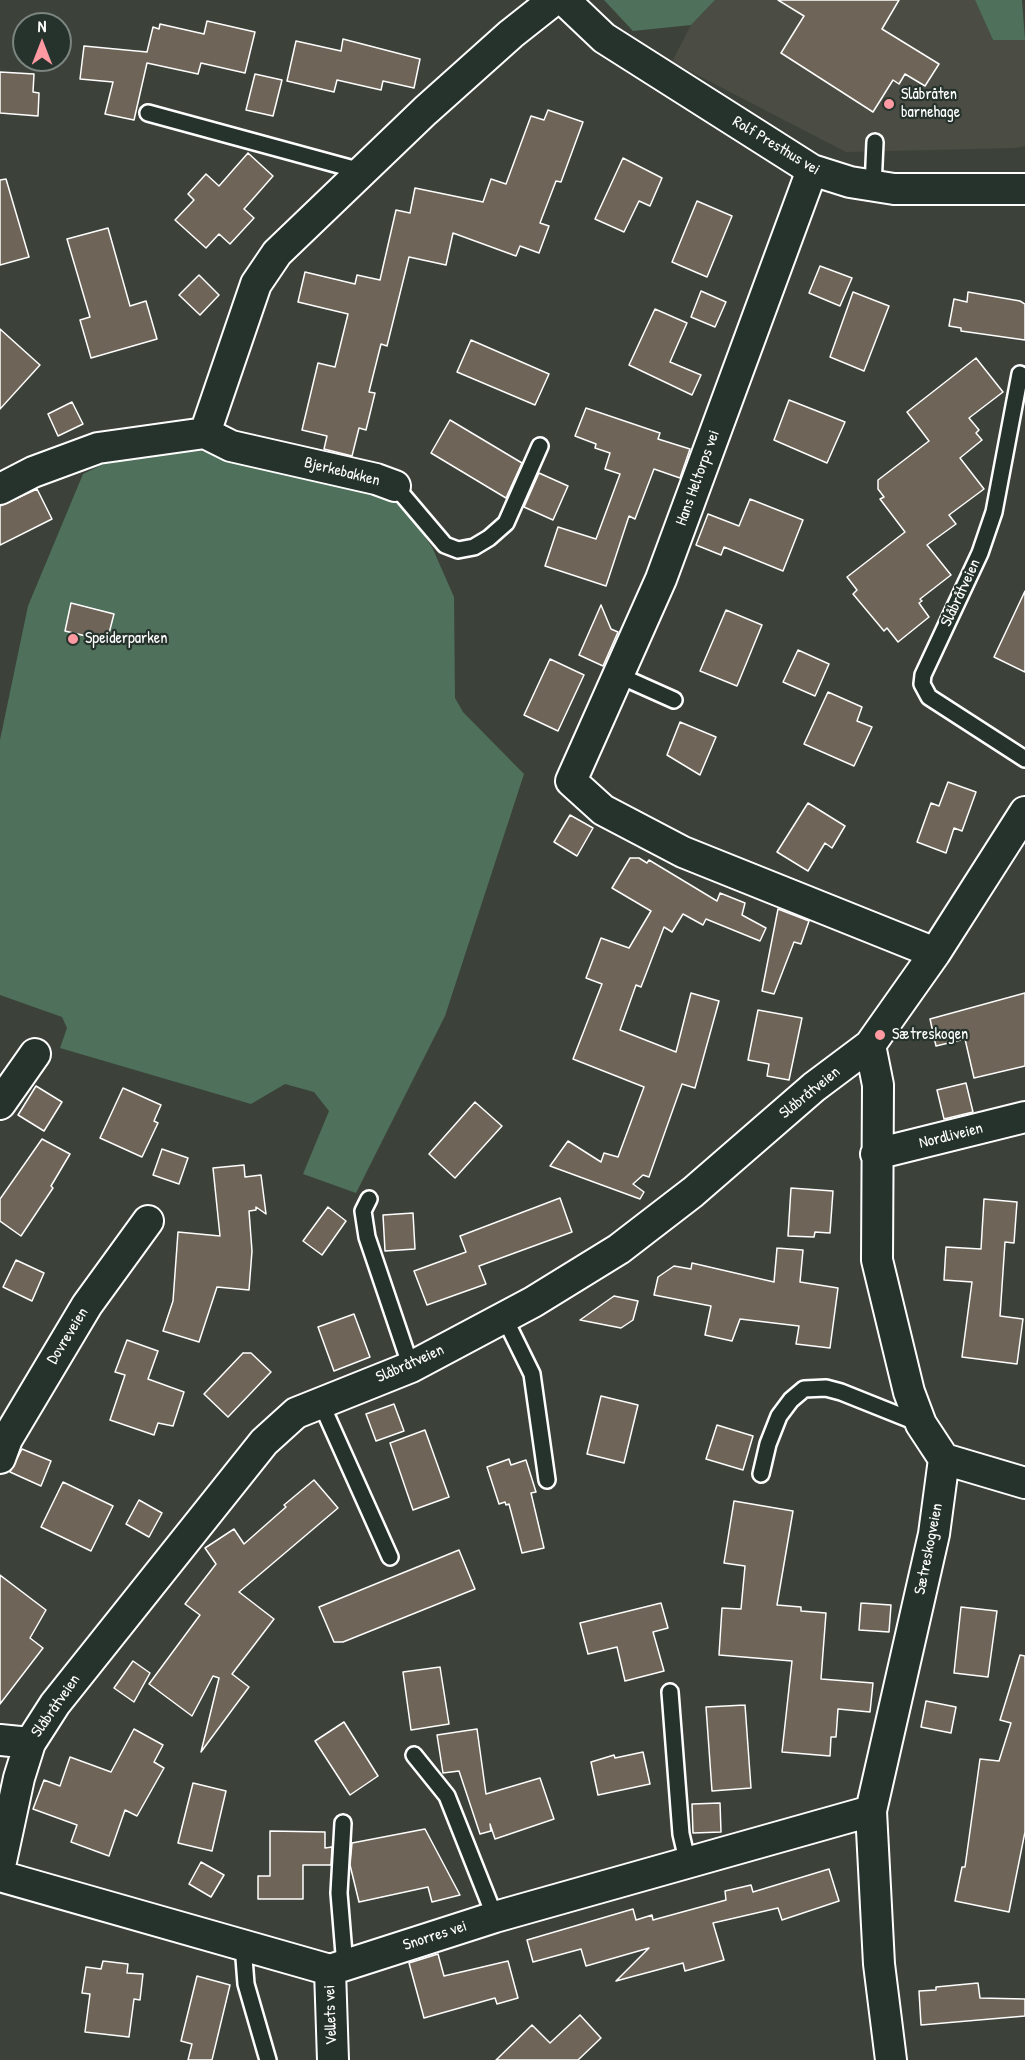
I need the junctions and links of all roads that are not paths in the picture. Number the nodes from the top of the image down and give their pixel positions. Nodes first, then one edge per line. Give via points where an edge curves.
1 (554, 0) edge
2 (564, 0) edge
3 (148, 113) dead end
4 (875, 142) dead end
5 (361, 171) junction
6 (812, 171) junction
7 (873, 187) junction
8 (1025, 189) edge
9 (1020, 374) dead end
10 (205, 433) junction
11 (540, 446) dead end
12 (395, 486) joint
13 (0, 489) edge
14 (618, 675) junction
15 (674, 700) dead end
16 (1025, 759) edge
17 (1025, 812) edge
18 (935, 953) junction
19 (870, 1045) junction
20 (35, 1054) dead end
21 (0, 1104) edge
22 (1025, 1117) edge
23 (876, 1154) junction
24 (369, 1199) dead end
25 (148, 1221) dead end
26 (504, 1317) junction
27 (411, 1367) junction
28 (320, 1401) junction
29 (921, 1424) junction
30 (0, 1458) edge
31 (944, 1460) junction
32 (761, 1474) dead end
33 (547, 1480) dead end
34 (1025, 1483) edge
35 (390, 1557) dead end
36 (670, 1692) dead end
37 (0, 1740) edge
38 (30, 1743) junction
39 (414, 1755) dead end
40 (871, 1811) junction
41 (343, 1823) dead end
42 (688, 1864) junction
43 (0, 1866) edge
44 (0, 1876) edge
45 (495, 1917) junction
46 (243, 1945) junction
47 (337, 1968) junction
48 (267, 2060) edge
49 (333, 2060) edge
50 (891, 2060) edge

1 - 5 street via 510,34
2 - 6 street, Rolf Presthus vei via 604,38
3 - 5 lane
4 - 7 lane
5 - 10 street via 277,253 256,284
6 - 7 street, Rolf Presthus vei
6 - 14 street, Hans Heltorps vei via 661,579
7 - 8 street, Rolf Presthus vei
9 - 16 lane, Slåbråtveien via 994,512 922,684 929,697
10 - 12 street, Bjerkebakken via 231,446
10 - 13 street via 98,448
11 - 12 lane, Bjerkebakken via 506,523 474,547 458,550 445,545
14 - 15 lane
14 - 18 street, Hans Heltorps vei via 571,781 603,810 684,852
17 - 18 street, Slåbråtveien
18 - 19 street, Slåbråtveien
19 - 23 street via 878,1085
19 - 26 street, Slåbråtveien via 619,1249
20 - 21 street
22 - 23 street, Nordliveien
23 - 29 street via 878,1260 909,1392
24 - 27 lane via 363,1223
25 - 30 street, Dovreveien via 87,1305
26 - 27 street, Slåbråtveien
26 - 33 lane via 532,1374
27 - 28 street, Slåbråtveien
28 - 35 lane
28 - 38 street, Slåbråtveien via 296,1413 264,1442 55,1704
29 - 31 street
29 - 32 lane via 841,1392 804,1389 779,1416
31 - 34 street
31 - 40 street, Sætreskogveien via 934,1534
36 - 42 lane via 681,1834
37 - 38 street
38 - 43 street, Slåbråtveien
39 - 45 lane via 447,1796
40 - 42 street, Snorres vei
40 - 50 street, Sætreskogveien via 879,1964
41 - 47 lane
42 - 45 street, Snorres vei
44 - 46 street
45 - 47 street, Snorres vei
46 - 47 street
46 - 48 lane via 246,1984
47 - 49 street, Vellets vei

